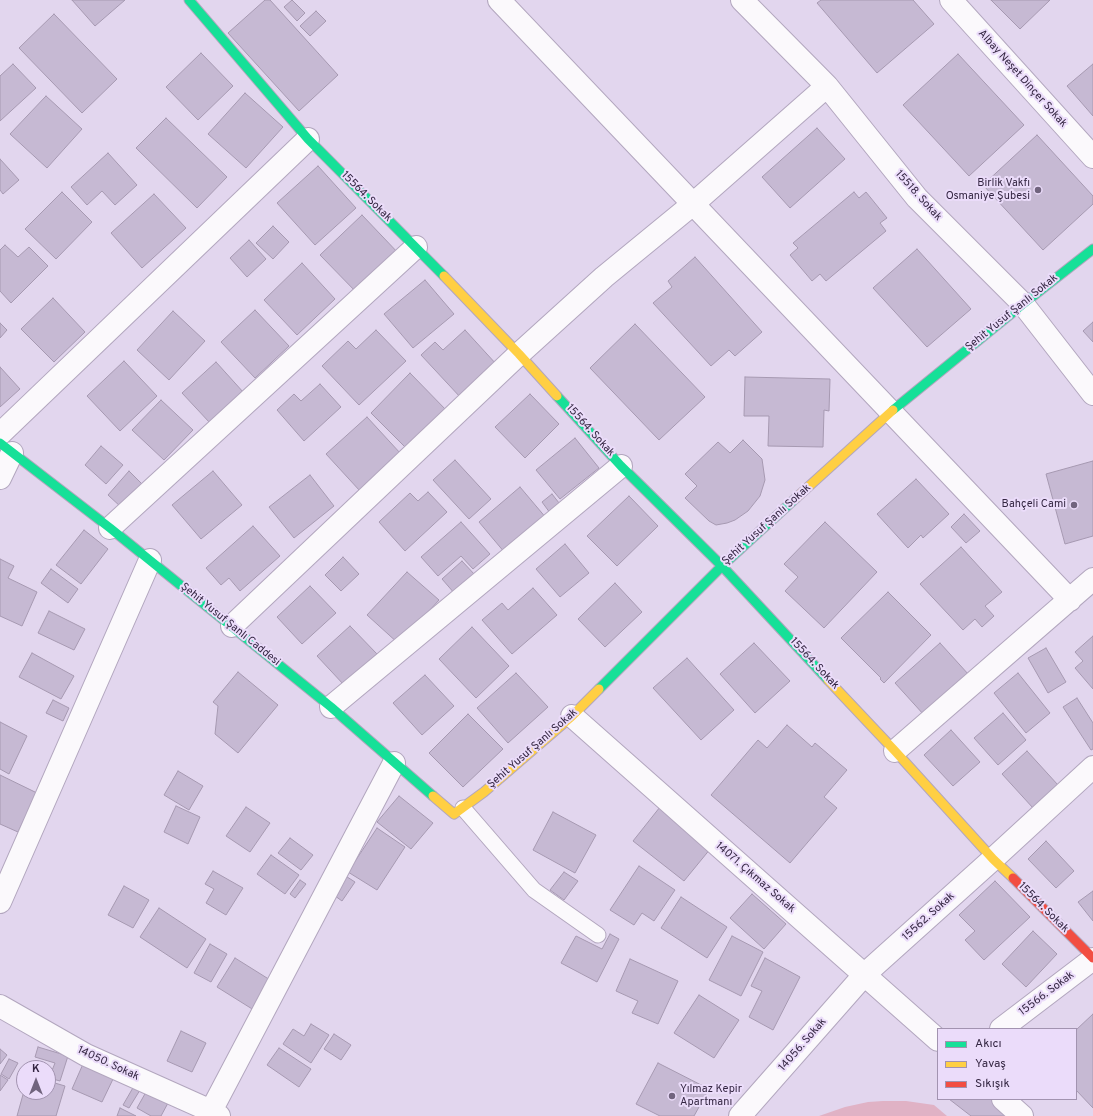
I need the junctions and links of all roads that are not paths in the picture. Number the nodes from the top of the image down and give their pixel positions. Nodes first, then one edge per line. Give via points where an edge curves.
1 (189, 0) edge
2 (499, 0) edge
3 (742, 0) edge
4 (951, 0) edge
5 (827, 86) junction
6 (308, 139) junction
7 (1093, 157) edge
8 (693, 204) junction
9 (416, 247) junction
10 (1093, 249) edge
11 (1023, 304) junction
12 (519, 354) junction
13 (1093, 394) edge
14 (891, 412) junction
15 (0, 434) edge
16 (6, 448) edge
17 (621, 466) junction
18 (0, 478) edge
19 (110, 528) junction
20 (150, 560) junction
21 (722, 566) junction
22 (1093, 579) edge
23 (1070, 600) junction
24 (232, 626) junction
25 (332, 707) junction
26 (572, 716) junction
27 (895, 751) junction
28 (394, 763) junction
29 (1093, 767) edge
30 (458, 811) junction
31 (993, 859) junction
32 (0, 902) edge
33 (598, 935) dead end
34 (1093, 958) edge
35 (865, 974) junction
36 (0, 1006) edge
37 (1002, 1028) edge
38 (937, 1039) edge
39 (1004, 1100) edge
40 (215, 1114) edge
41 (740, 1116) edge
42 (1022, 1116) edge

1 - 6 street, 15564. Sokak
2 - 8 street
3 - 5 street, 15518. Sokak
4 - 7 street, Albay Neşet Dinçer Sokak
5 - 8 street
5 - 11 street, 15518. Sokak via 917,198
6 - 9 street, 15564. Sokak
6 - 15 street
8 - 12 street via 604,277
8 - 14 street
9 - 12 street, 15564. Sokak
9 - 19 street
10 - 11 street, Şehit Yusuf Şanlı Sokak
11 - 13 street, 15518. Sokak
11 - 14 street, Şehit Yusuf Şanlı Sokak
12 - 17 street, 15564. Sokak
12 - 24 street
14 - 21 street, Şehit Yusuf Şanlı Sokak
14 - 23 street
16 - 18 street
16 - 19 street, Şehit Yusuf Şanlı Caddesi
17 - 21 street, 15564. Sokak
17 - 25 street
19 - 20 street, Şehit Yusuf Şanlı Caddesi
20 - 24 street, Şehit Yusuf Şanlı Caddesi
20 - 32 street
21 - 26 street, Şehit Yusuf Şanlı Sokak
21 - 27 street, 15564. Sokak
22 - 23 street
23 - 27 street
24 - 25 street, Şehit Yusuf Şanlı Caddesi
25 - 28 street, Şehit Yusuf Şanlı Caddesi
26 - 30 street, Şehit Yusuf Şanlı Sokak via 484,792
26 - 35 street, 14071. Çıkmaz Sokak
27 - 31 street, 15564. Sokak
28 - 30 street, Şehit Yusuf Şanlı Caddesi
28 - 40 street
29 - 31 street
30 - 33 lane via 534,890
31 - 34 street, 15564. Sokak
31 - 35 street, 15562. Sokak
34 - 37 street, 15566. Sokak
35 - 38 street, 14071. Çıkmaz Sokak
35 - 41 street, 14056. Sokak
36 - 40 street, 14050. Sokak via 86,1055
39 - 42 street

